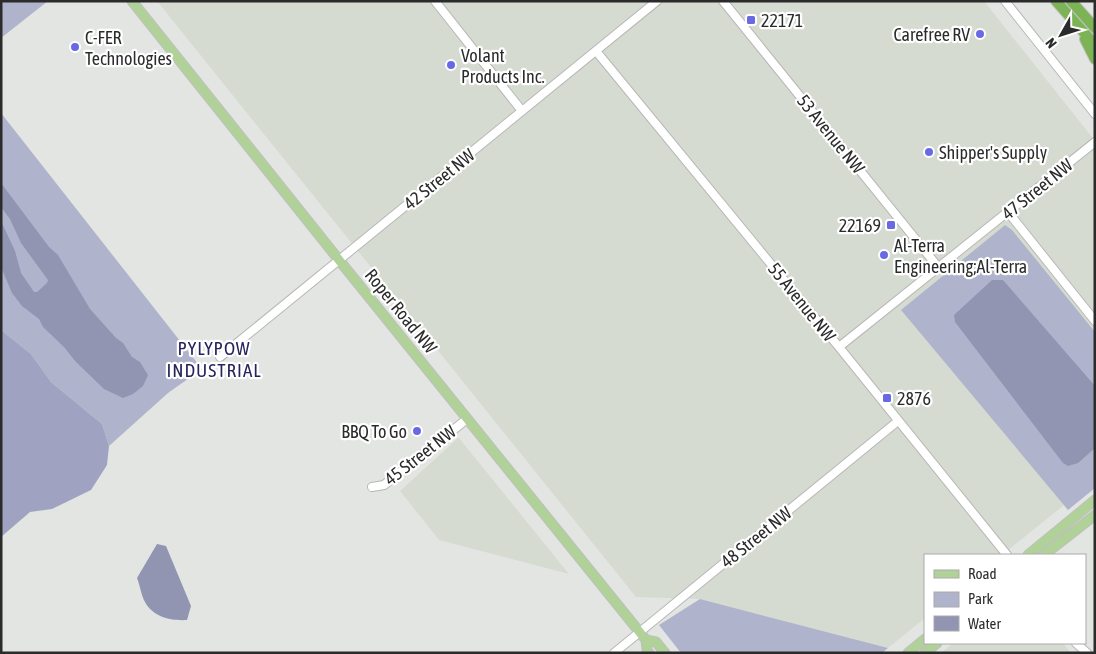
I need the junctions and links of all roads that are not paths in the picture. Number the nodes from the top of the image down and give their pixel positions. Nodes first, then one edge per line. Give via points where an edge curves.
1 (132, 1) edge
2 (435, 1) edge
3 (657, 1) edge
4 (723, 1) edge
5 (1005, 1) edge
6 (1056, 1) edge
7 (1071, 1) edge
8 (1093, 25) edge
9 (1082, 31) junction
10 (1095, 45) edge
11 (596, 51) junction
12 (1095, 58) edge
13 (522, 111) junction
14 (1095, 114) edge
15 (1095, 142) edge
16 (1008, 212) junction
17 (339, 260) junction
18 (938, 267) junction
19 (1095, 321) edge
20 (839, 347) junction
21 (220, 357) dead end
22 (467, 419) junction
23 (898, 421) junction
24 (372, 487) dead end
25 (1095, 500) edge
26 (1095, 515) edge
27 (1006, 554) edge
28 (1029, 554) edge
29 (1045, 554) edge
30 (639, 632) junction
31 (646, 640) junction
32 (924, 640) edge
33 (936, 644) edge
34 (1077, 644) edge
35 (614, 653) edge
36 (650, 653) edge
37 (665, 653) edge
38 (908, 653) edge
39 (925, 653) edge
40 (1087, 653) edge

1 - 17 main road, Roper Road NW
2 - 13 street
3 - 11 street, 42 Street NW
4 - 18 street, 53 Avenue NW
5 - 14 street
6 - 9 highway
7 - 8 highway
9 - 10 highway
9 - 12 highway
11 - 13 street, 42 Street NW
11 - 20 street, 55 Avenue NW
13 - 17 street, 42 Street NW
15 - 16 street, 47 Street NW
16 - 18 street, 47 Street NW
16 - 19 street
17 - 21 street, 42 Street NW
17 - 22 main road, Roper Road NW
18 - 20 street, 47 Street NW
20 - 23 street, 55 Avenue NW
22 - 24 street, 45 Street NW via 384,485
22 - 30 main road, Roper Road NW
23 - 27 street, 55 Avenue NW
23 - 30 street, 48 Street NW
25 - 28 main road
26 - 29 main road
30 - 31 main road, Roper Road NW
30 - 35 street, 48 Street NW
31 - 36 main road, Roper Road NW
31 - 37 main road, Roper Road NW via 656,642
32 - 38 main road
33 - 39 main road
34 - 40 street

